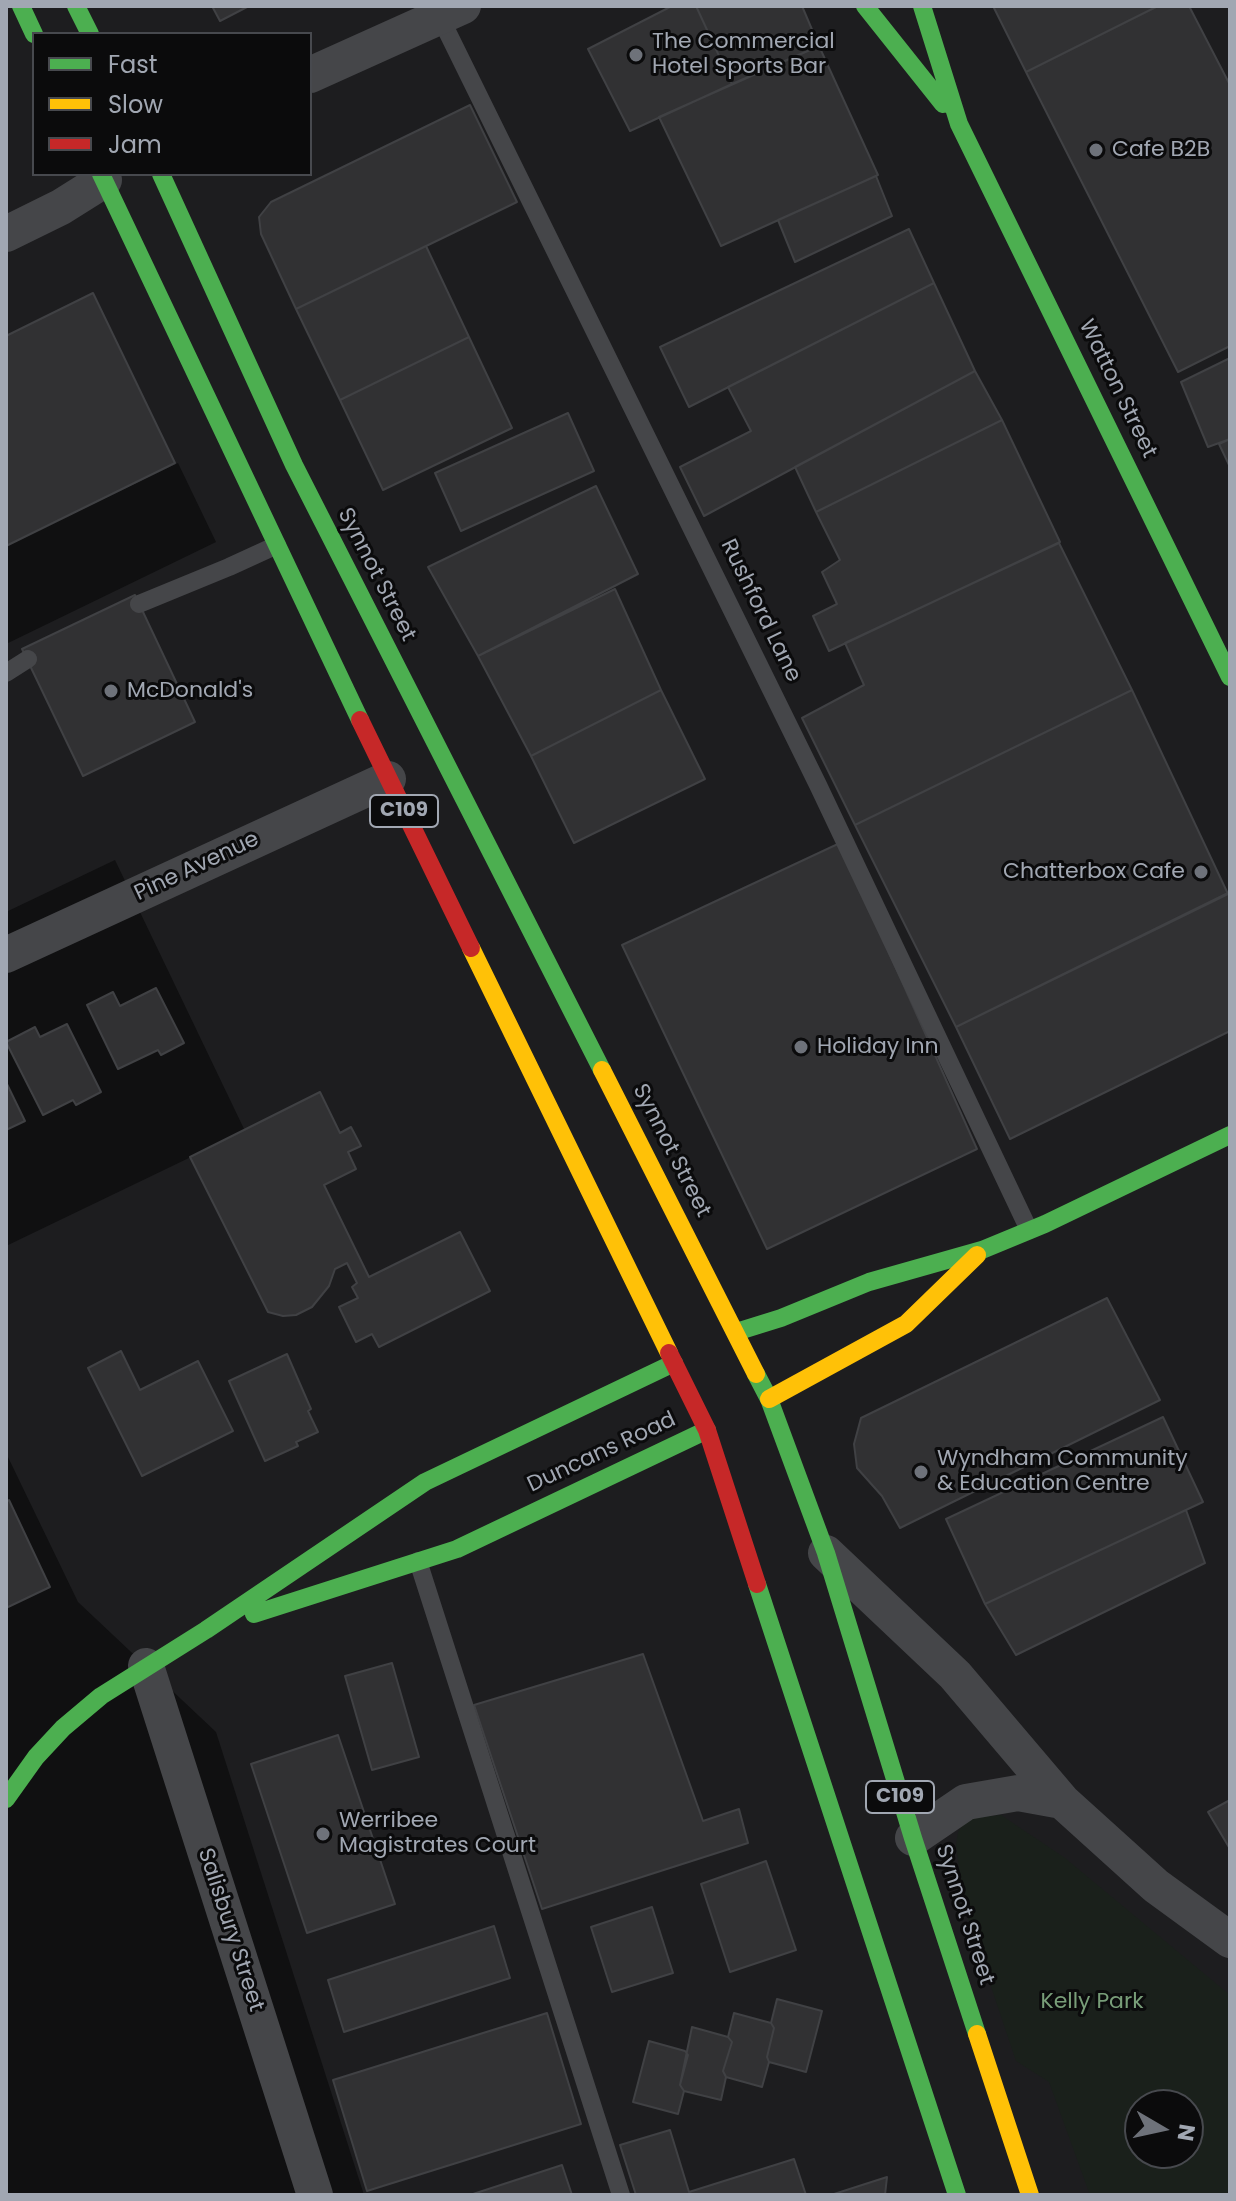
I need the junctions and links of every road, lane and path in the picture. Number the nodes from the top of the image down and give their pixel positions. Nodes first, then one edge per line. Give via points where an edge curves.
1 (21, 6) edge
2 (76, 6) edge
3 (865, 6) edge
4 (922, 6) edge
5 (452, 11) edge
6 (33, 32) edge
7 (89, 32) edge
8 (312, 74) edge
9 (959, 124) junction
10 (107, 176) edge
11 (162, 176) edge
12 (6, 234) edge
13 (277, 545) junction
14 (139, 604) dead end
15 (28, 659) dead end
16 (7, 670) edge
17 (1230, 677) edge
18 (394, 774) junction
19 (6, 955) edge
20 (1230, 1135) edge
21 (1029, 1230) junction
22 (982, 1250) junction
23 (730, 1335) junction
24 (681, 1359) junction
25 (763, 1402) junction
26 (713, 1427) junction
27 (826, 1553) junction
28 (418, 1561) junction
29 (206, 1630) junction
30 (146, 1666) junction
31 (6, 1799) edge
32 (1062, 1801) junction
33 (913, 1838) junction
34 (1230, 1940) edge
35 (315, 2195) edge
36 (621, 2195) edge
37 (957, 2195) edge
38 (1030, 2195) edge

1 - 6 main road
2 - 7 main road
3 - 9 main road, Watton Street
4 - 9 main road, Watton Street
5 - 8 street
5 - 21 lane, Rushford Lane
9 - 17 main road, Watton Street
10 - 12 street
10 - 13 main road, C109
11 - 23 main road, Synnot Street / C109 via 424,740
13 - 14 lane
13 - 18 main road, C109
15 - 16 lane
18 - 19 street, Pine Avenue
18 - 24 main road, C109
20 - 21 main road
21 - 22 main road
22 - 23 main road via 869,1282
22 - 25 main road via 906,1324
23 - 25 main road, Synnot Street / C109
24 - 26 main road, C109
24 - 29 main road, Duncans Road via 425,1482
25 - 27 main road, Synnot Street / C109
26 - 28 main road, Duncans Road via 457,1549
26 - 37 main road, C109
27 - 32 street via 955,1675
27 - 33 main road, Synnot Street / C109
28 - 29 main road, Duncans Road
28 - 36 lane
29 - 30 main road, Duncans Road
30 - 31 main road, Duncans Road via 63,1728
30 - 35 street, Salisbury Street
32 - 33 street via 1018,1793 966,1802
32 - 34 street via 1156,1886
33 - 38 main road, Synnot Street / C109

